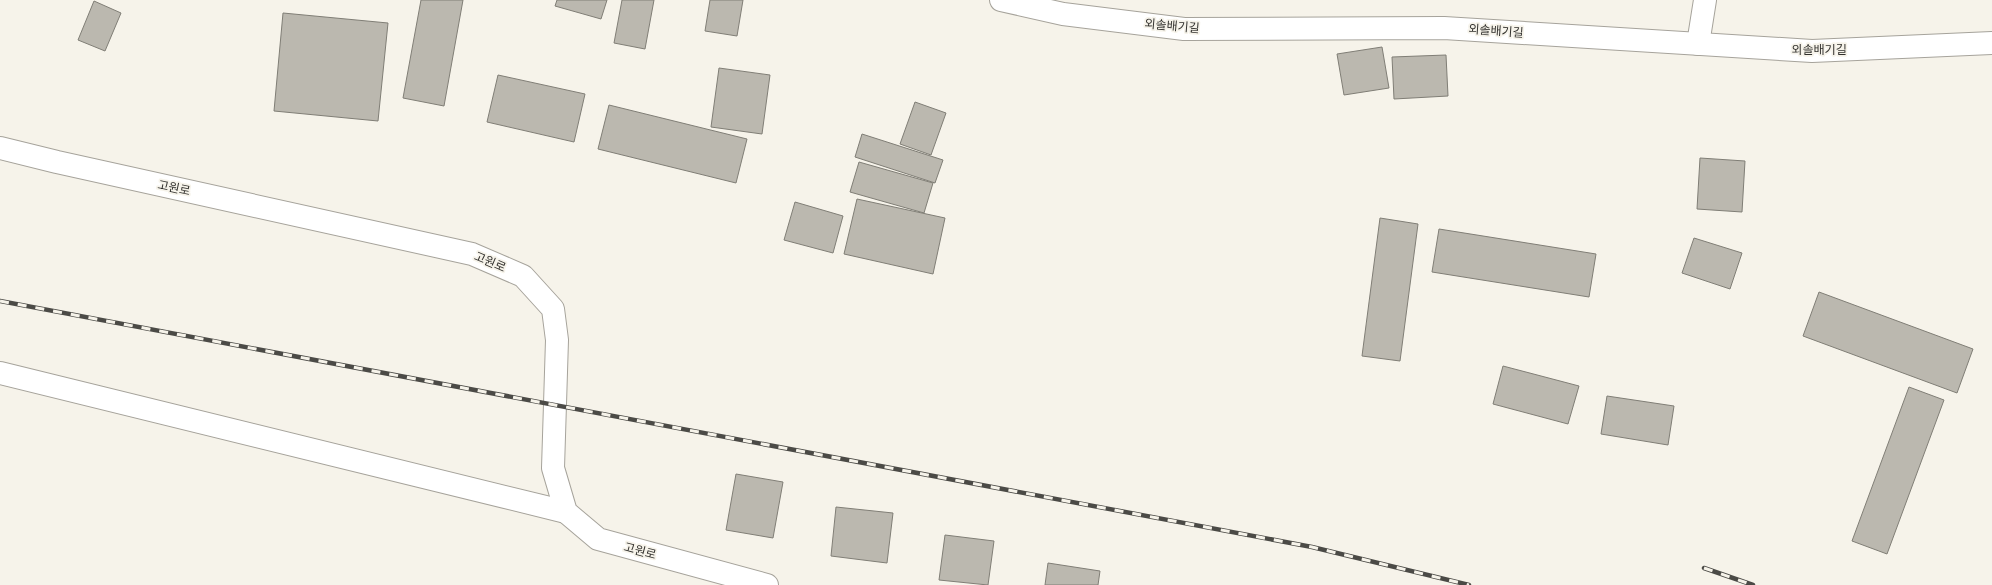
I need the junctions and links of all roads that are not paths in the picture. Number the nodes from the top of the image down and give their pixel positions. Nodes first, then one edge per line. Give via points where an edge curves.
1 (1001, 0) edge
2 (1705, 0) edge
3 (1992, 43) edge
4 (1698, 44) junction
5 (0, 148) edge
6 (0, 373) edge
7 (566, 512) junction
8 (767, 585) edge

1 - 4 street, 외솔배기길 via 1063,14 1184,28 1444,28
2 - 4 street
3 - 4 street, 외솔배기길 via 1812,51
5 - 7 street, 고원로 via 472,254 523,276 552,309 557,340 553,468
6 - 7 street
7 - 8 street, 고원로 via 598,539

